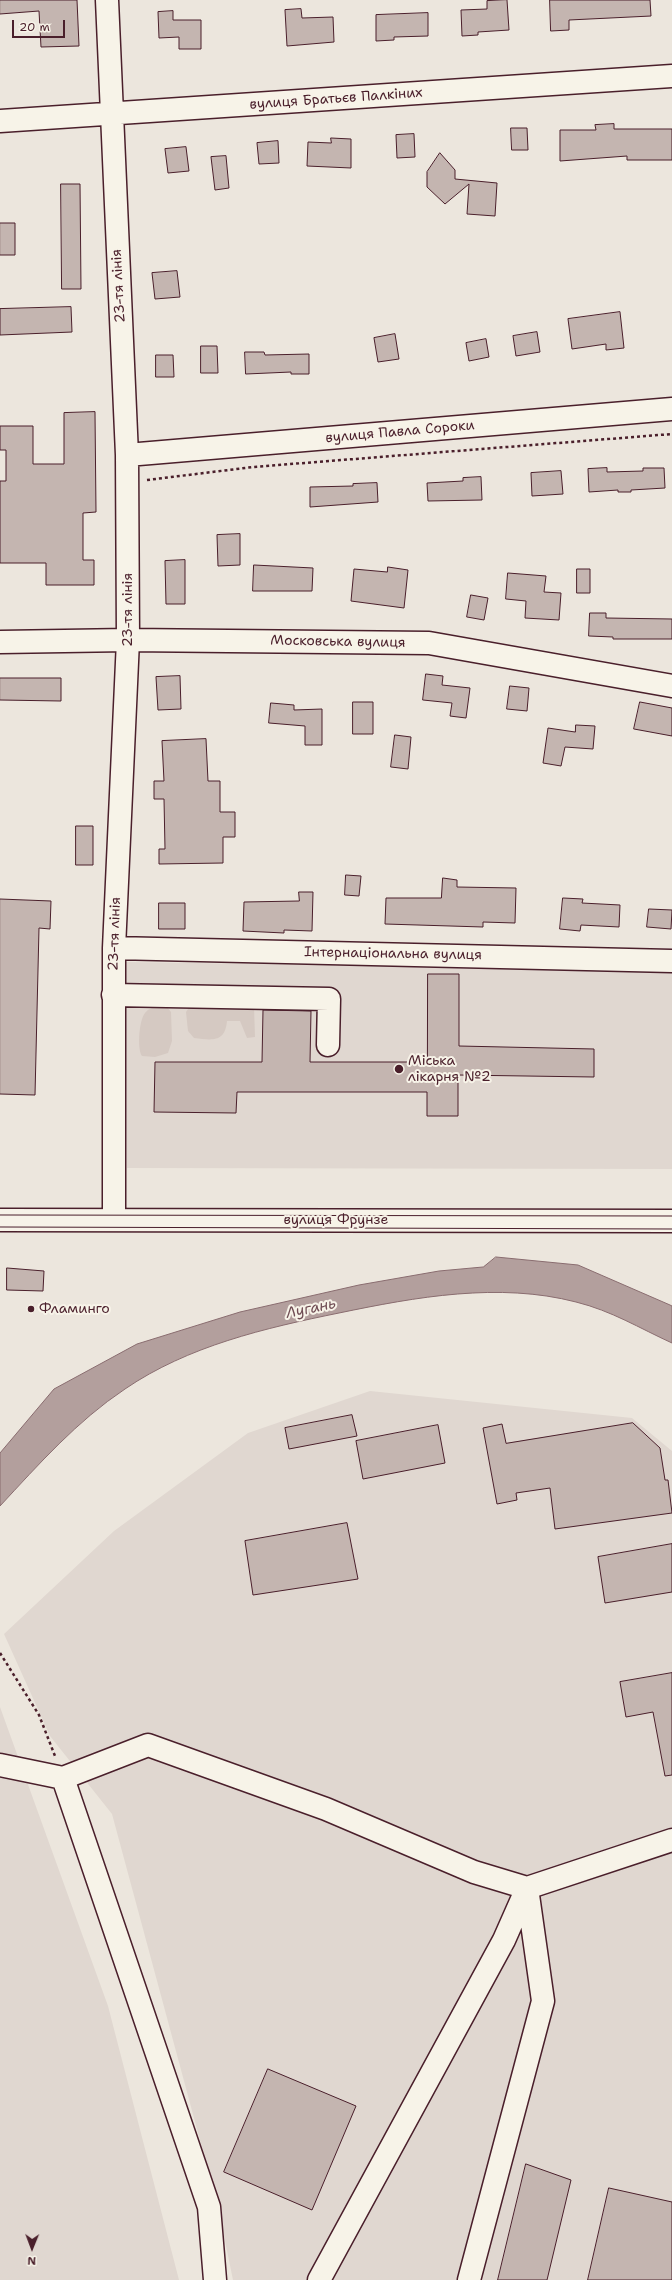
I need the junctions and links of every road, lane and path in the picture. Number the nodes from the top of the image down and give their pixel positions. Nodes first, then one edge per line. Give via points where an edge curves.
1 (107, 0) edge
2 (672, 76) edge
3 (111, 114) junction
4 (0, 120) edge
5 (672, 409) edge
6 (672, 434) edge
7 (127, 455) junction
8 (127, 483) junction
9 (128, 640) junction
10 (0, 642) edge
11 (672, 686) edge
12 (114, 948) junction
13 (672, 961) edge
14 (114, 995) junction
15 (328, 1045) dead end
16 (0, 1220) edge
17 (114, 1220) junction
18 (672, 1221) edge
19 (0, 1653) edge
20 (0, 1765) edge
21 (64, 1778) junction
22 (672, 1840) edge
23 (527, 1888) junction
24 (215, 2280) edge
25 (320, 2280) edge
26 (468, 2280) edge

1 - 3 street, 23-тя лінія
2 - 3 street, вулиця Братьєв Палкіних
3 - 4 street, вулиця Братьєв Палкіних
3 - 7 street, 23-тя лінія
5 - 7 street, вулиця Павла Сороки
6 - 8 path via 253,468
7 - 8 street, 23-тя лінія
8 - 9 street, 23-тя лінія
9 - 10 street, Московська вулиця
9 - 11 street, Московська вулиця via 429,643
9 - 12 street, 23-тя лінія
12 - 13 street, Інтернаціональна вулиця
12 - 14 street, 23-тя лінія
14 - 15 street via 329,999
14 - 17 street, 23-тя лінія
16 - 17 street, вулиця Фрунзе
17 - 18 street, вулиця Фрунзе
19 - 21 path via 40,1715
20 - 21 street
21 - 23 street via 148,1745 326,1809 474,1872
21 - 24 street via 209,2207
22 - 23 street
23 - 25 street via 504,1940
23 - 26 street via 543,2001

